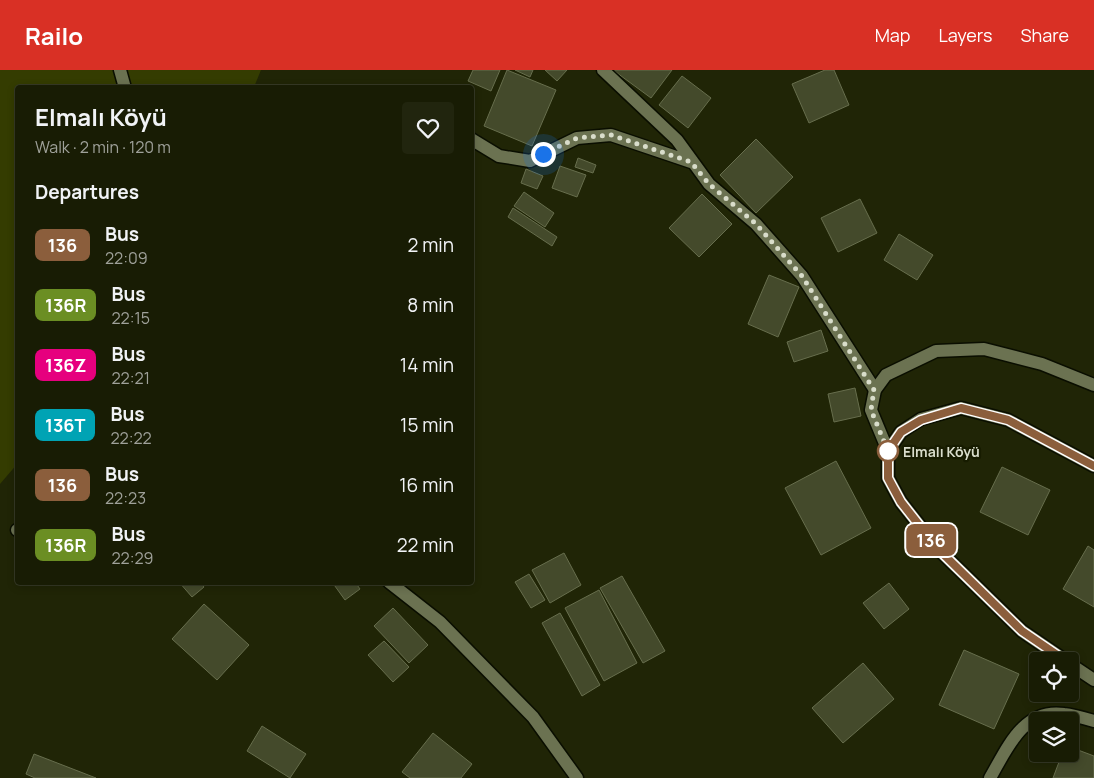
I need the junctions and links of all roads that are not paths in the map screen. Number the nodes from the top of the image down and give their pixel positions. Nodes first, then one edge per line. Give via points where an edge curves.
1 (120, 70) edge
2 (603, 70) edge
3 (124, 85) edge
4 (474, 141) edge
5 (691, 162) junction
6 (1094, 385) edge
7 (874, 390) junction
8 (888, 451) junction
9 (1094, 466) edge
10 (393, 585) edge
11 (1053, 652) edge
12 (1079, 670) edge
13 (1094, 680) edge
14 (1094, 721) edge
15 (577, 778) edge
16 (990, 778) edge

1 - 3 street
2 - 5 street via 677,140
4 - 5 street via 499,156 530,161 577,138 611,135
5 - 7 street via 709,184 756,224 802,276
6 - 7 street via 1042,364 984,349 936,351 886,375
7 - 8 street via 871,410
8 - 9 street via 901,432 921,420 961,408 1008,420
8 - 11 street via 888,478 901,502 938,549 1022,631
10 - 15 street via 440,622 533,718
12 - 13 street
14 - 16 street via 1050,713 1037,717 1016,735

